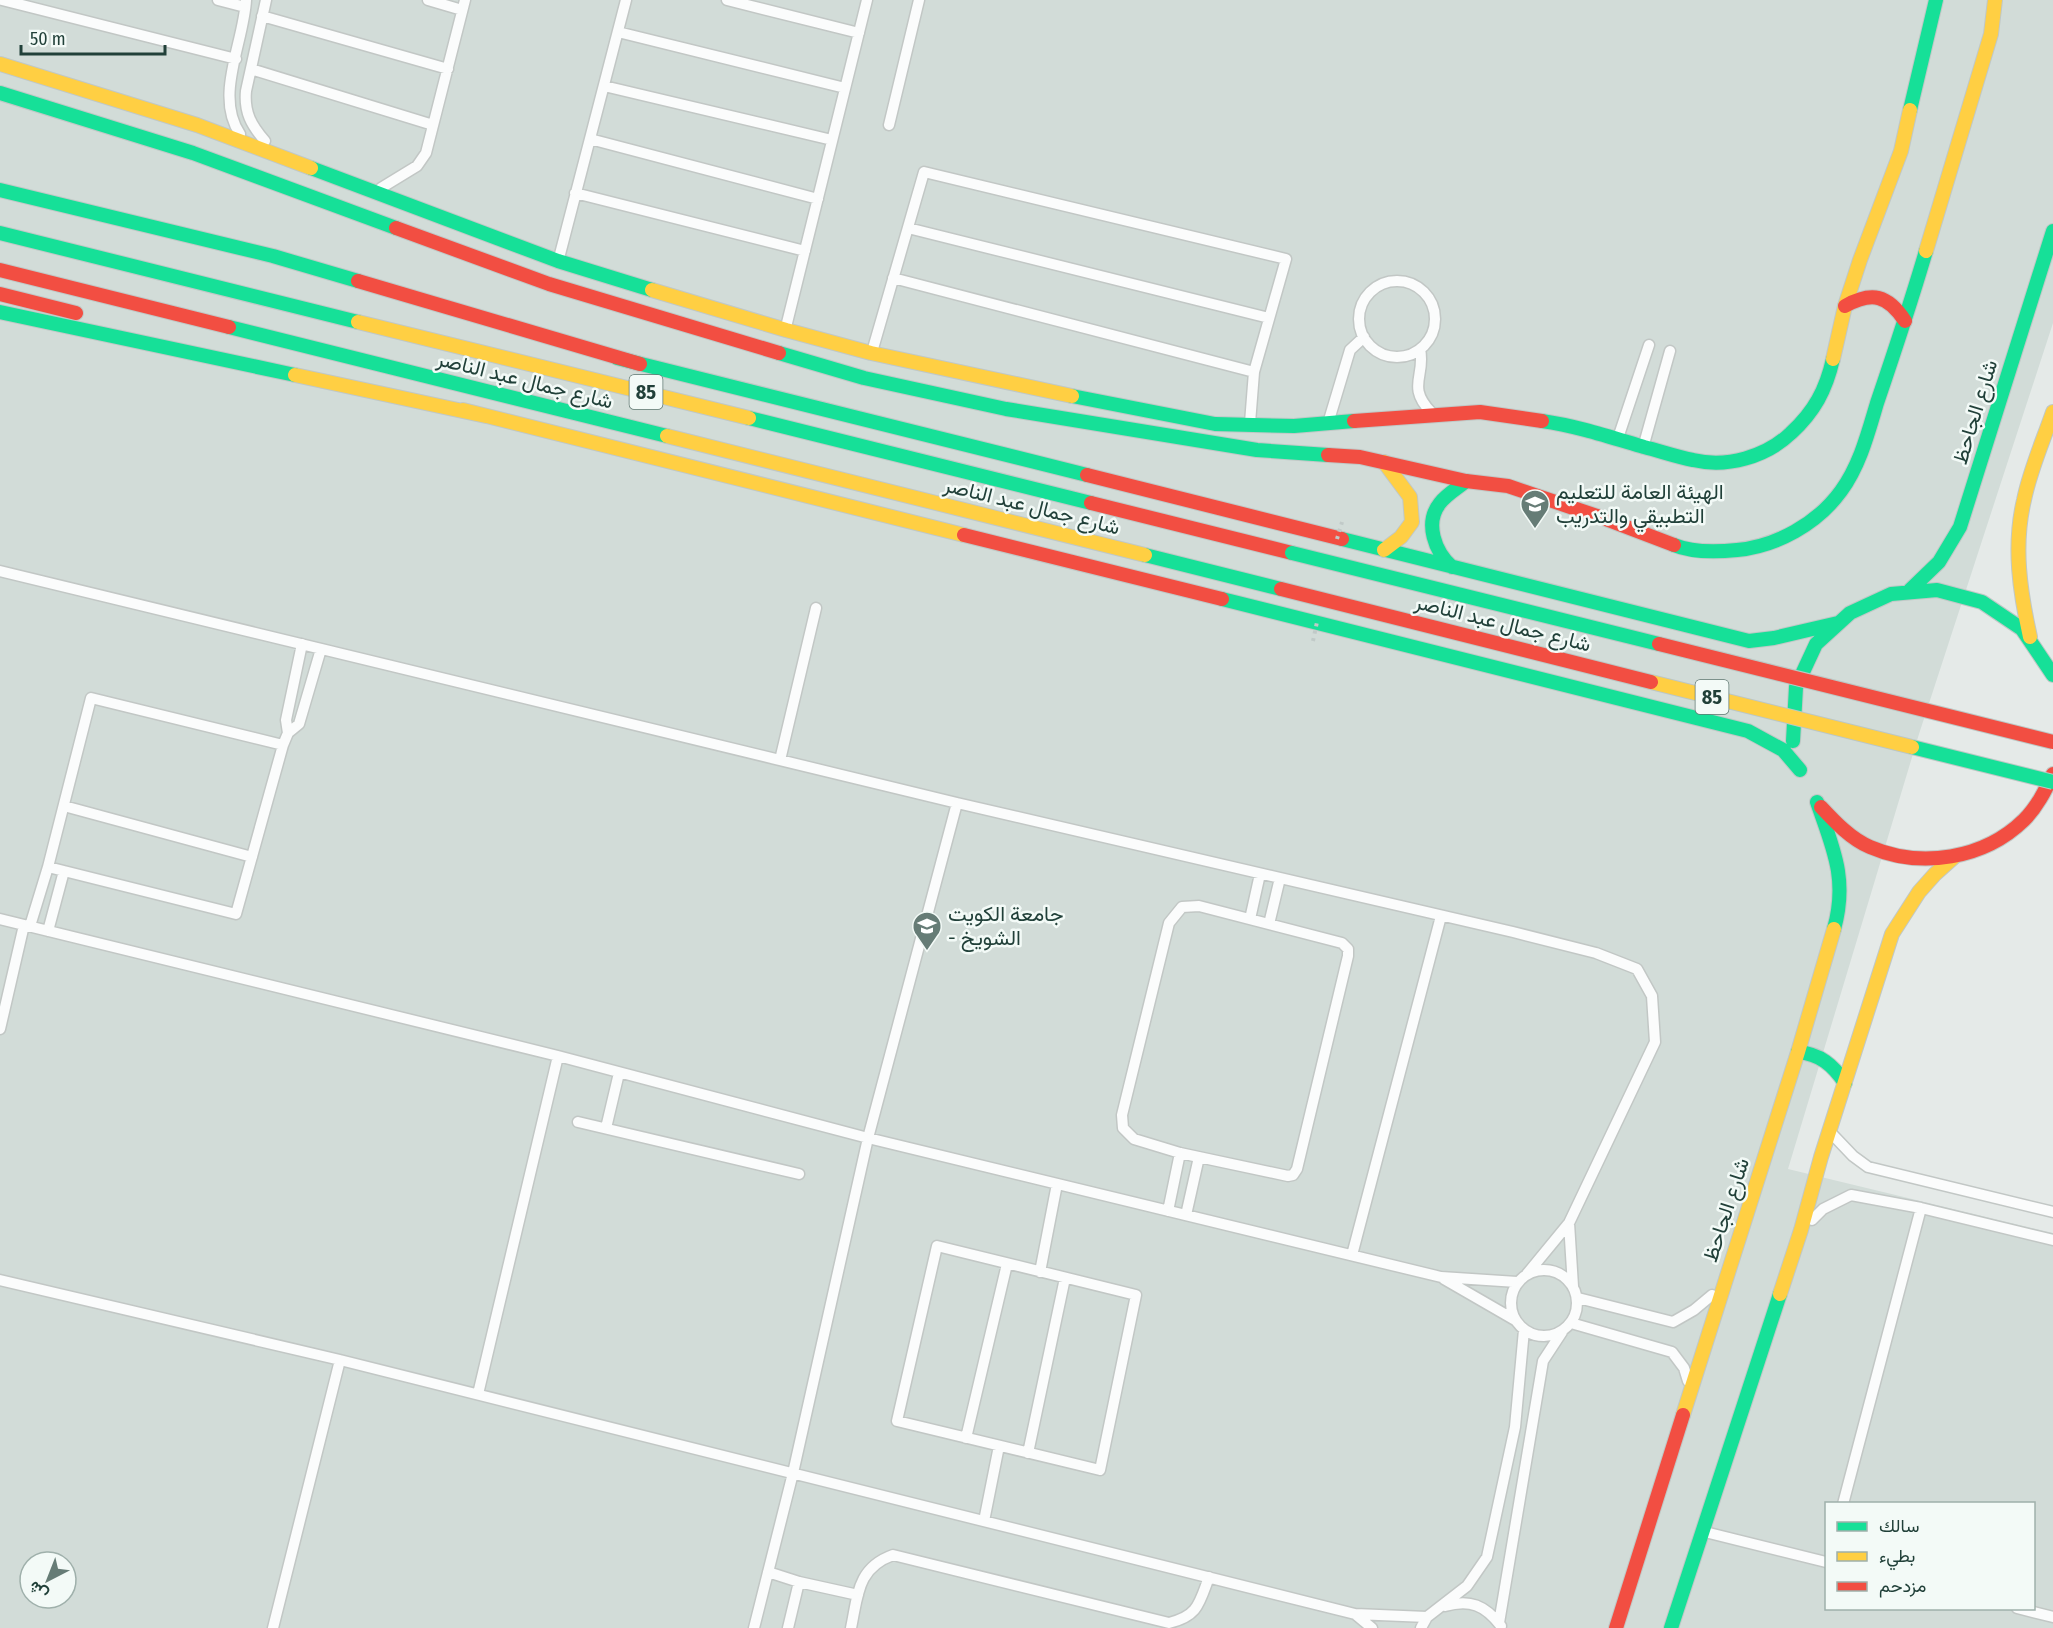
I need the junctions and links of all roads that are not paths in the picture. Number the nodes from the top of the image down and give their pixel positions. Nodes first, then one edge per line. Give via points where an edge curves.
1 (2, 0) edge
2 (218, 0) edge
3 (266, 0) edge
4 (428, 0) edge
5 (626, 0) edge
6 (727, 0) edge
7 (867, 0) edge
8 (919, 0) edge
9 (1935, 0) edge
10 (1995, 0) edge
11 (246, 3) edge
12 (464, 5) edge
13 (262, 16) junction
14 (618, 32) junction
15 (859, 33) junction
16 (236, 59) junction
17 (0, 64) edge
18 (251, 69) junction
19 (447, 69) junction
20 (604, 86) junction
21 (845, 88) junction
22 (0, 93) edge
23 (433, 125) junction
24 (890, 125) dead end
25 (590, 139) junction
26 (832, 140) junction
27 (248, 144) junction
28 (277, 154) junction
29 (0, 190) edge
30 (374, 192) junction
31 (576, 193) junction
32 (818, 199) junction
33 (466, 227) junction
34 (908, 228) junction
35 (0, 232) edge
36 (2053, 232) edge
37 (527, 249) junction
38 (458, 250) junction
39 (805, 251) junction
40 (1860, 260) junction
41 (558, 261) junction
42 (0, 270) edge
43 (518, 273) junction
44 (1873, 275) dead end
45 (893, 278) junction
46 (326, 286) dead end
47 (0, 294) edge
48 (1845, 306) junction
49 (0, 312) edge
50 (1269, 318) junction
51 (1905, 321) junction
52 (786, 330) junction
53 (1364, 337) junction
54 (1649, 345) dead end
55 (1420, 349) junction
56 (1670, 351) dead end
57 (872, 352) junction
58 (640, 363) junction
59 (1254, 372) junction
60 (2053, 412) edge
61 (1434, 414) junction
62 (486, 416) junction
63 (1328, 423) junction
64 (1249, 426) junction
65 (1618, 438) junction
66 (1643, 447) junction
67 (1384, 462) junction
68 (1466, 481) junction
69 (1384, 550) junction
70 (1452, 567) junction
71 (0, 571) edge
72 (1910, 590) junction
73 (816, 608) dead end
74 (1838, 623) junction
75 (2030, 637) junction
76 (302, 644) junction
77 (321, 649) junction
78 (2053, 675) edge
79 (288, 734) junction
80 (2053, 742) edge
81 (283, 745) junction
82 (780, 760) junction
83 (2053, 774) edge
84 (1804, 779) junction
85 (2053, 782) edge
86 (1817, 802) junction
87 (957, 803) junction
88 (64, 806) junction
89 (2045, 814) dead end
90 (2028, 815) junction
91 (252, 857) junction
92 (1954, 857) junction
93 (48, 867) junction
94 (64, 871) junction
95 (1260, 874) junction
96 (1280, 878) junction
97 (1441, 916) junction
98 (0, 919) edge
99 (1250, 919) junction
100 (1269, 924) junction
101 (27, 926) junction
102 (48, 931) junction
103 (0, 1029) edge
104 (1798, 1052) junction
105 (558, 1056) junction
106 (619, 1073) junction
107 (1845, 1083) junction
108 (578, 1122) dead end
109 (606, 1128) junction
110 (1830, 1130) junction
111 (868, 1138) junction
112 (1180, 1153) junction
113 (1199, 1157) junction
114 (799, 1174) dead end
115 (1057, 1184) junction
116 (1921, 1208) junction
117 (1168, 1211) junction
118 (2053, 1212) edge
119 (1186, 1215) junction
120 (1569, 1223) junction
121 (1801, 1230) junction
122 (2053, 1240) edge
123 (1352, 1255) junction
124 (1007, 1264) junction
125 (1040, 1272) junction
126 (1527, 1274) junction
127 (1441, 1277) junction
128 (1065, 1278) junction
129 (0, 1280) edge
130 (1517, 1282) junction
131 (1574, 1286) junction
132 (1724, 1286) junction
133 (1578, 1298) junction
134 (1515, 1320) junction
135 (1572, 1323) junction
136 (1524, 1330) junction
137 (1562, 1332) junction
138 (340, 1360) junction
139 (1691, 1390) junction
140 (478, 1394) junction
141 (966, 1438) junction
142 (999, 1446) junction
143 (1028, 1453) junction
144 (793, 1473) junction
145 (1843, 1502) edge
146 (984, 1521) junction
147 (1702, 1532) junction
148 (1825, 1562) edge
149 (768, 1572) junction
150 (1209, 1577) junction
151 (799, 1582) junction
152 (858, 1595) junction
153 (1441, 1606) junction
154 (2025, 1610) edge
155 (1355, 1614) junction
156 (1427, 1617) junction
157 (2053, 1617) edge
158 (1501, 1626) edge
159 (273, 1628) edge
160 (754, 1628) edge
161 (788, 1628) edge
162 (851, 1628) edge
163 (1372, 1628) edge
164 (1421, 1628) edge
165 (1616, 1628) edge
166 (1671, 1628) edge

1 - 16 lane
2 - 11 lane
3 - 13 lane
4 - 12 lane
5 - 14 lane
6 - 15 lane
7 - 15 lane
8 - 24 lane
9 - 40 main road via 1901,151
10 - 51 main road via 1991,34 1911,281
11 - 16 lane
12 - 19 lane
13 - 18 lane
13 - 19 lane
14 - 20 lane
14 - 21 lane
15 - 21 lane
16 - 27 lane via 229,89 230,108 233,123
17 - 27 main road
18 - 23 lane
18 - 28 lane via 245,105 249,119
19 - 23 lane
20 - 25 lane
20 - 26 lane
21 - 26 lane
22 - 38 main road via 193,153
23 - 30 lane via 426,153 417,166
25 - 31 lane
25 - 32 lane
26 - 32 lane
27 - 28 main road
28 - 30 main road
29 - 58 main road via 273,256
30 - 33 main road
31 - 39 lane
31 - 41 lane
32 - 39 lane
33 - 37 main road
33 - 38 main road
34 - 45 lane
34 - 50 lane
34 - 50 lane via 924,172 1286,259
35 - 80 main road, شارع جمال عبد الناصر / 85, bridge
36 - 72 main road, شارع الجاحظ via 1960,528 1942,560
37 - 41 main road
37 - 43 main road
38 - 43 main road
39 - 52 lane
40 - 44 main road
40 - 48 main road
41 - 52 main road
42 - 85 main road, شارع جمال عبد الناصر / 85, bridge
43 - 67 main road via 864,378 1006,409 1257,450
45 - 57 lane
45 - 59 lane
46 - 58 main road
47 - 62 main road
48 - 51 main road via 1857,298 1886,299 1898,308
48 - 66 main road via 1822,396 1807,419 1784,440 1754,457 1724,462 1695,461
49 - 62 main road
50 - 59 lane
51 - 68 main road via 1858,460 1841,491 1816,518 1788,535 1754,548 1684,549 1508,486
52 - 57 main road
53 - 55 lane via 1370,346 1389,356 1410,355
53 - 55 lane via 1359,316 1367,296 1384,283 1406,282 1424,293 1434,312 1432,333
53 - 63 lane via 1346,359
54 - 65 lane
55 - 61 lane via 1419,394
56 - 66 lane
57 - 64 main road via 1106,403 1215,424
58 - 69 main road
59 - 64 lane
60 - 75 main road via 2021,512 2019,575
61 - 63 main road
61 - 65 main road via 1491,414 1565,424
62 - 84 main road via 1748,731 1783,750
63 - 64 main road
65 - 66 main road
67 - 68 main road
67 - 69 main road via 1410,497 1412,522
68 - 70 main road via 1441,502 1433,522 1436,548
69 - 70 main road
70 - 74 main road via 1749,641
71 - 76 lane
72 - 74 main road via 1867,603
72 - 75 main road via 1934,589 1978,599 2005,615
73 - 82 lane
74 - 84 main road via 1812,653 1796,690 1792,730
75 - 78 main road
76 - 77 lane
76 - 79 lane via 286,720
77 - 79 lane via 299,724
77 - 82 lane
79 - 81 lane
81 - 88 lane via 91,698
81 - 91 lane
82 - 87 lane
83 - 90 main road
84 - 86 main road
86 - 92 main road via 1841,828 1871,847 1905,857
86 - 104 main road, شارع الجاحظ via 1838,864 1839,896 1832,936
87 - 95 lane
87 - 111 lane
88 - 91 lane
88 - 93 lane
89 - 90 main road
90 - 92 main road via 2003,837
91 - 94 lane via 236,914
92 - 107 main road via 1926,882 1892,934
93 - 94 lane
93 - 101 lane
94 - 102 lane
95 - 96 lane
95 - 99 lane
96 - 97 lane
96 - 100 lane
97 - 120 lane via 1596,953 1637,969 1652,996 1655,1042
97 - 123 lane
98 - 101 lane
99 - 100 lane
99 - 112 lane via 1199,906 1182,907 1169,923 1122,1115 1123,1128 1134,1139
100 - 113 lane via 1348,949 1297,1169 1287,1176
101 - 102 lane
101 - 103 lane
102 - 105 lane
104 - 107 main road via 1827,1061
104 - 132 main road, شارع الجاحظ
105 - 106 lane
105 - 140 lane
106 - 109 lane
106 - 111 lane
107 - 110 main road
108 - 109 lane
109 - 114 lane
110 - 118 lane via 1868,1167
110 - 121 main road
111 - 115 lane
111 - 144 lane
112 - 113 lane
112 - 117 lane
113 - 119 lane
115 - 117 lane
115 - 125 lane
116 - 121 lane via 1851,1195 1824,1209
116 - 122 lane
116 - 145 lane
117 - 119 lane
119 - 123 lane
120 - 126 lane
120 - 131 lane
121 - 147 main road
123 - 127 lane
124 - 125 lane
124 - 141 lane
124 - 141 lane via 937,1246 931,1270 897,1421
125 - 128 lane
126 - 130 lane
126 - 131 lane via 1553,1270
127 - 130 lane
127 - 134 lane
128 - 143 lane
128 - 143 lane via 1136,1295 1100,1470
129 - 138 lane
130 - 134 lane via 1511,1307
131 - 133 lane
132 - 133 lane via 1673,1322
132 - 139 main road, شارع الجاحظ
133 - 135 lane
134 - 136 lane
135 - 137 lane
135 - 139 lane via 1672,1352 1684,1368
136 - 137 lane via 1536,1336
136 - 153 lane via 1515,1427 1487,1557 1467,1586
137 - 158 lane via 1543,1361
138 - 140 lane
138 - 159 lane
139 - 165 main road, شارع الجاحظ
140 - 144 lane
141 - 142 lane
142 - 143 lane
142 - 146 lane
144 - 146 lane
144 - 149 lane
146 - 150 lane
147 - 148 lane
147 - 166 main road
149 - 151 lane
149 - 160 lane
150 - 152 lane via 1196,1609 1184,1619 1169,1623 893,1555 870,1568
150 - 155 lane
151 - 152 lane
151 - 161 lane
152 - 162 lane
153 - 156 lane
153 - 158 lane via 1458,1602 1476,1604 1491,1613
154 - 157 lane
155 - 156 lane
155 - 163 lane
156 - 164 lane

